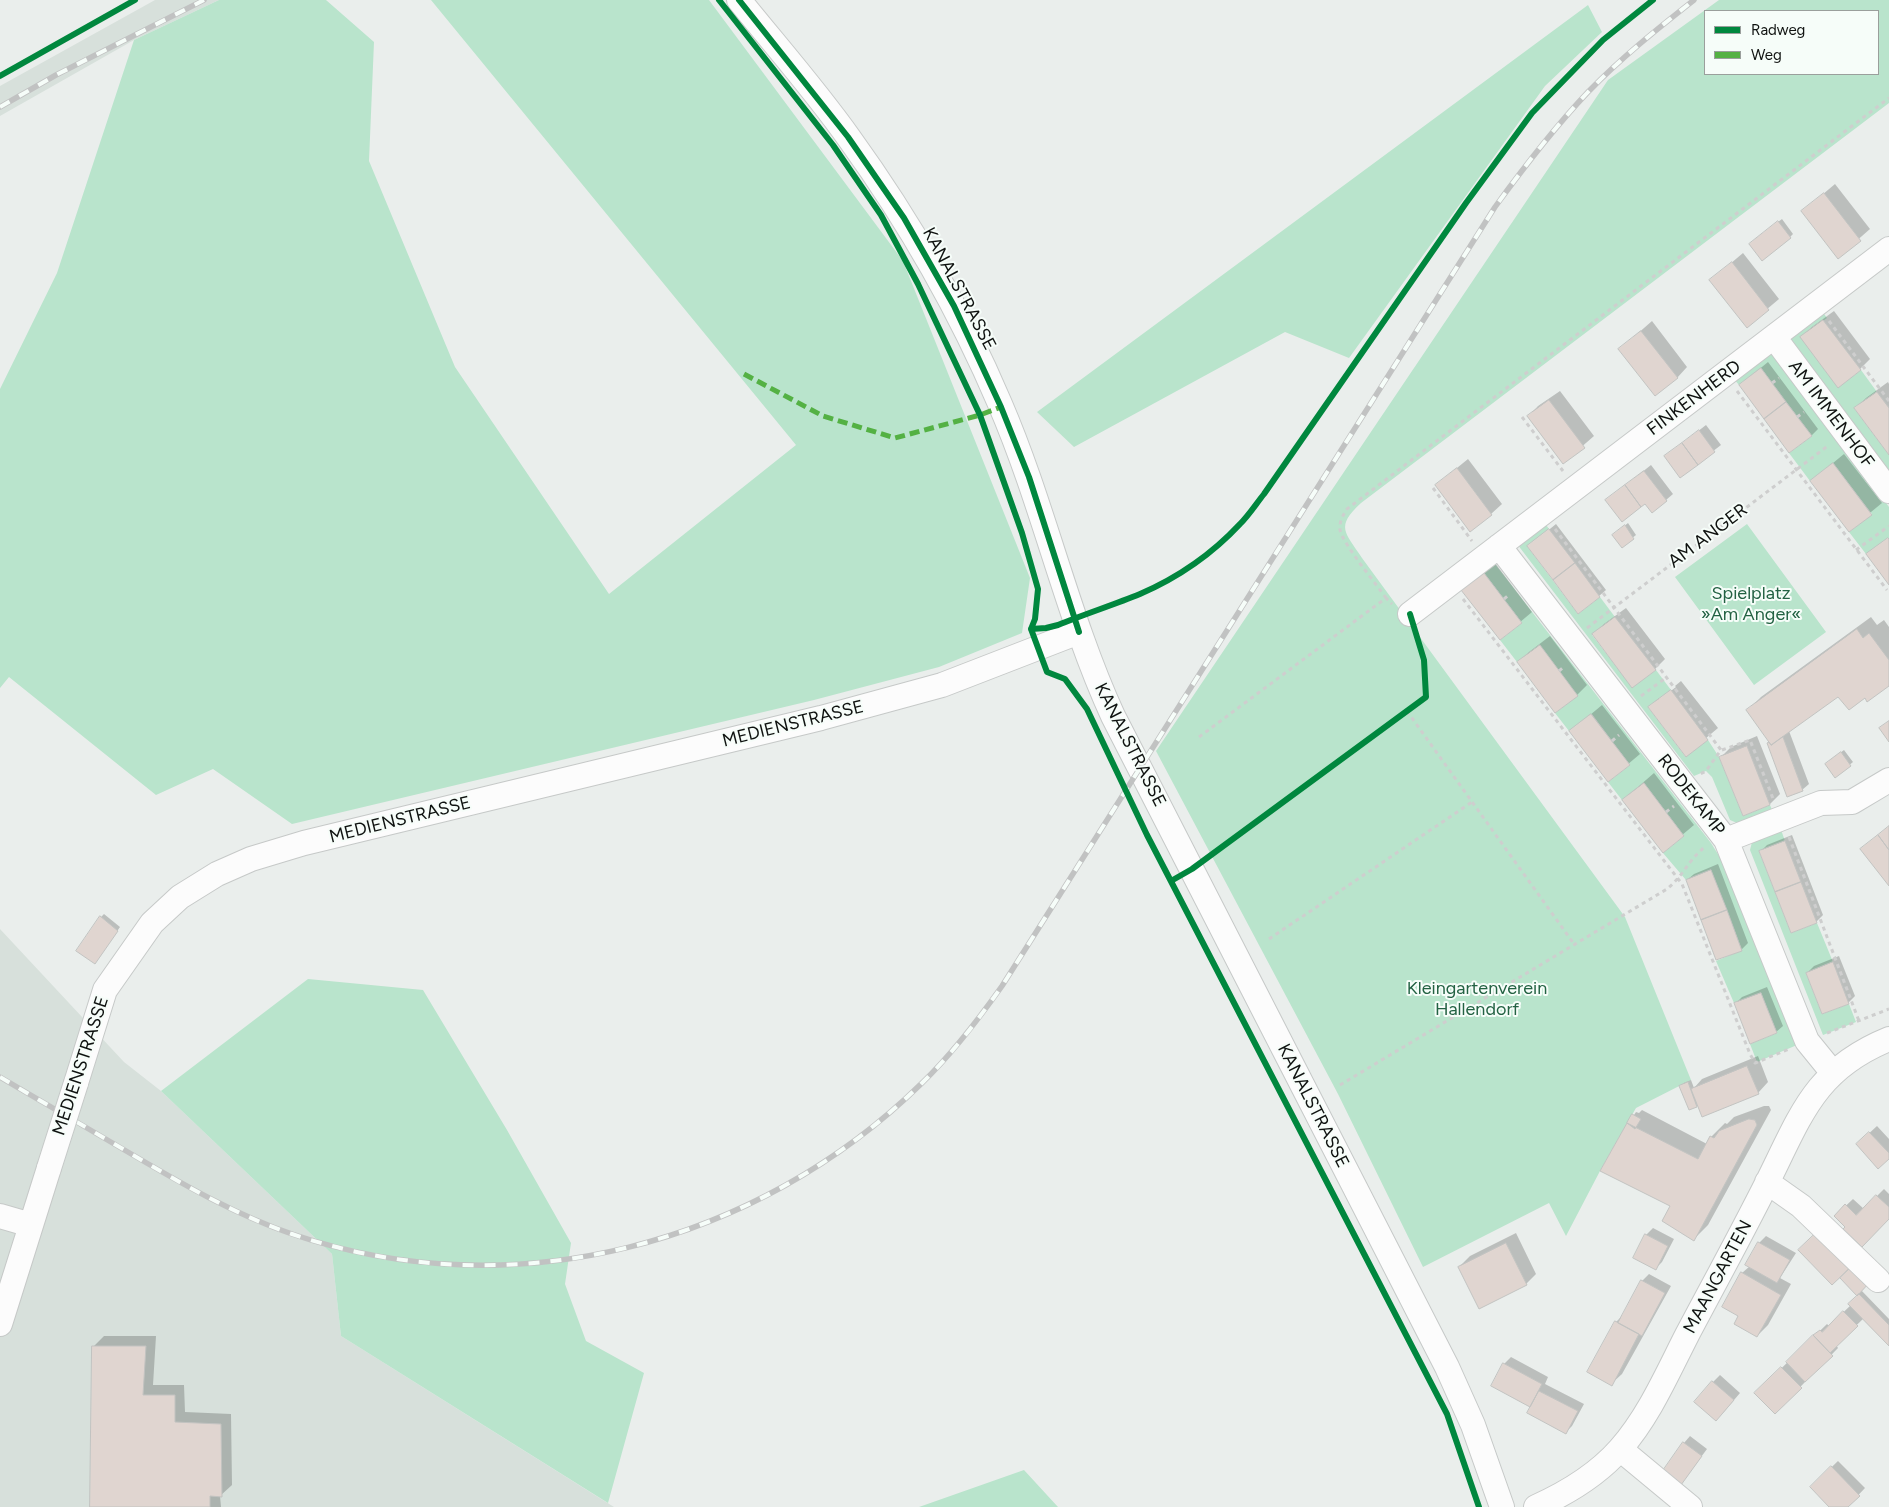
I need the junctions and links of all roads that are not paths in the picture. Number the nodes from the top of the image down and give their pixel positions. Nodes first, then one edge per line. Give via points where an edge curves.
1 (739, 0) edge
2 (1889, 250) edge
3 (1774, 337) junction
4 (1889, 491) edge
5 (1492, 552) junction
6 (1410, 614) road end
7 (1079, 632) junction
8 (1889, 780) edge
9 (1726, 840) junction
10 (1889, 1039) edge
11 (1834, 1072) junction
12 (1767, 1182) junction
13 (0, 1216) edge
14 (31, 1226) junction
15 (1878, 1280) dead end
16 (0, 1324) edge
17 (1620, 1449) junction
18 (1502, 1507) edge
19 (1536, 1507) edge
20 (1690, 1507) edge

1 - 7 street, KANALSTRASSE via 848,137 904,218 946,290 981,361 1025,468
2 - 3 street, FINKENHERD
3 - 4 street, AM IMMENHOF
3 - 5 street, FINKENHERD
5 - 6 street, FINKENHERD
5 - 9 street, RODEKAMP via 1571,640
7 - 14 street, MEDIENSTRASSE, bridge via 923,690 821,718 304,843 251,859 217,874 180,897 152,923 105,990
7 - 18 street, KANALSTRASSE via 1113,716 1448,1367
8 - 9 street via 1852,802 1822,803
9 - 11 street, RODEKAMP via 1809,1044
10 - 11 street, MAANGARTEN via 1850,1058
11 - 12 street, MAANGARTEN via 1803,1110
12 - 15 street via 1801,1206
12 - 17 street, MAANGARTEN via 1648,1411
13 - 14 street
14 - 16 street, MEDIENSTRASSE
17 - 19 street, MAANGARTEN via 1578,1485
17 - 20 street

